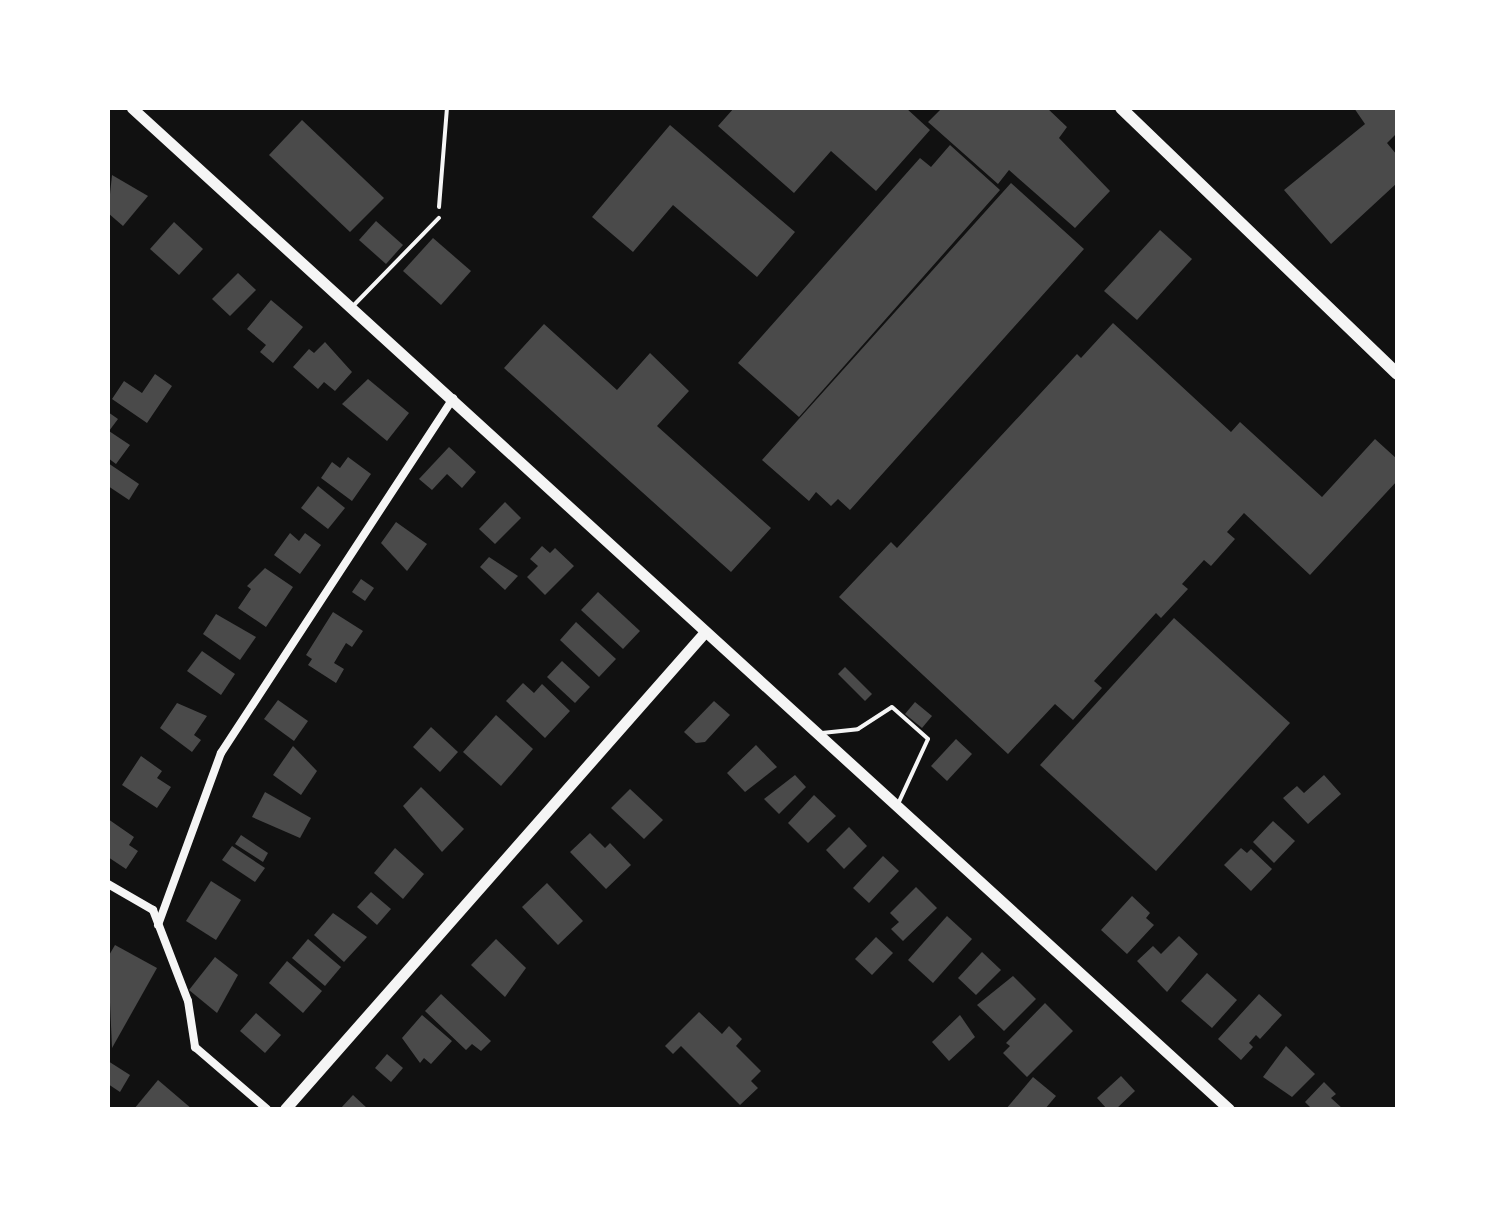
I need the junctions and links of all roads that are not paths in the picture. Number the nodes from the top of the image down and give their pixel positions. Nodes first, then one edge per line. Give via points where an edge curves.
1 (132, 108) edge
2 (1121, 108) edge
3 (439, 218) road end
4 (353, 306) junction
5 (1397, 374) edge
6 (453, 397) junction
7 (704, 633) junction
8 (815, 734) junction
9 (895, 810) junction
10 (108, 884) edge
11 (158, 925) junction
12 (267, 1109) edge
13 (285, 1109) edge
14 (1229, 1109) edge

1 - 4 street
2 - 5 main road
3 - 4 lane
4 - 6 street
6 - 7 street
6 - 11 street via 221,753
7 - 8 street
7 - 13 street
8 - 9 street
8 - 9 lane via 858,729 892,707 928,739
9 - 14 street
10 - 11 street via 153,910
11 - 12 street via 188,1001 195,1047

